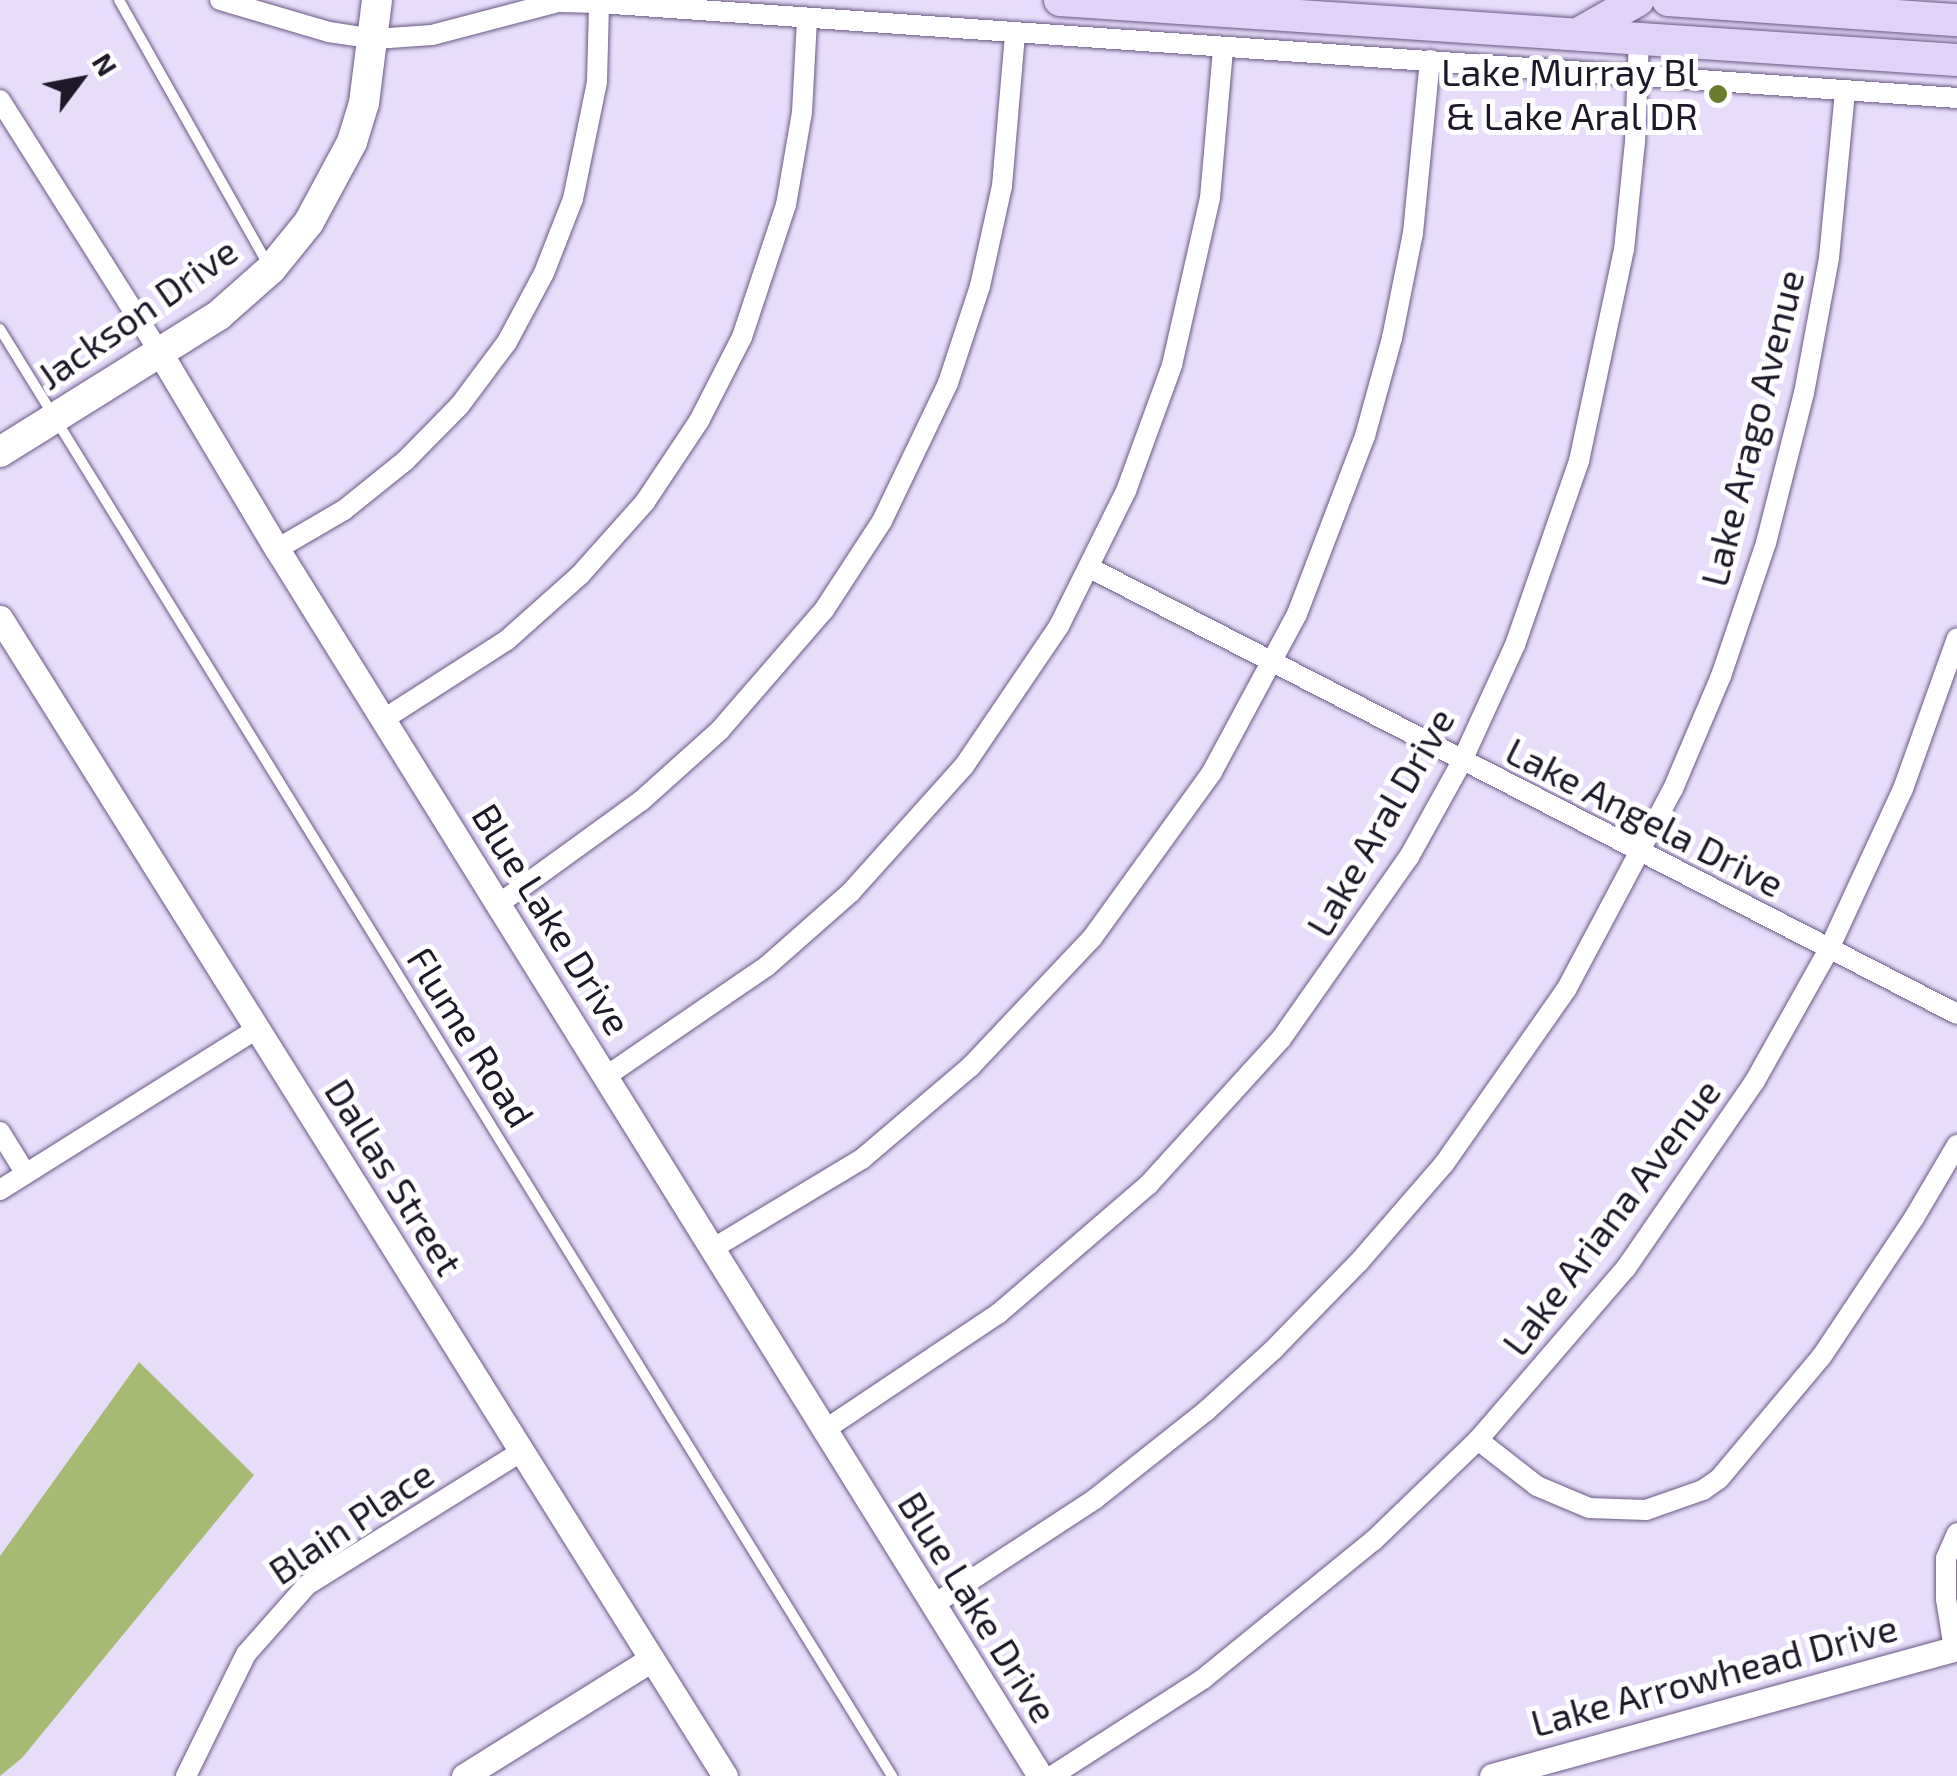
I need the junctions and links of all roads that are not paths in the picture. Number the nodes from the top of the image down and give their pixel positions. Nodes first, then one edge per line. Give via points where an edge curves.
1 (119, 0) edge
2 (220, 0) edge
3 (378, 0) edge
4 (1060, 0) edge
5 (1638, 0) edge
6 (1684, 1) edge
7 (599, 3) junction
8 (807, 19) junction
9 (1957, 20) edge
10 (1015, 34) junction
11 (1578, 34) junction
12 (375, 39) junction
13 (1639, 39) junction
14 (1223, 50) junction
15 (1430, 60) junction
16 (1957, 60) edge
17 (1639, 76) junction
18 (1845, 91) junction
19 (1957, 98) edge
20 (0, 100) edge
21 (271, 269) junction
22 (0, 330) edge
23 (160, 353) junction
24 (55, 419) junction
25 (0, 452) edge
26 (277, 550) junction
27 (1090, 568) junction
28 (0, 618) edge
29 (1957, 638) edge
30 (1274, 663) junction
31 (384, 719) junction
32 (1461, 763) junction
33 (1642, 854) junction
34 (500, 902) junction
35 (1828, 950) junction
36 (1957, 1014) edge
37 (257, 1029) junction
38 (605, 1077) junction
39 (0, 1132) edge
40 (1957, 1145) edge
41 (26, 1174) junction
42 (0, 1190) edge
43 (712, 1249) junction
44 (824, 1431) junction
45 (1478, 1440) junction
46 (521, 1452) junction
47 (1957, 1533) edge
48 (933, 1604) junction
49 (1955, 1648) edge
50 (652, 1659) junction
51 (186, 1776) edge
52 (464, 1776) edge
53 (725, 1776) edge
54 (892, 1776) edge
55 (1040, 1776) edge
56 (1052, 1776) edge
57 (1492, 1776) edge

1 - 21 lane
2 - 12 street
3 - 12 main road, Jackson Drive
4 - 11 main road
5 - 11 main road
6 - 9 main road
6 - 13 main road
7 - 8 street
7 - 12 street via 558,2 432,35
7 - 26 street via 594,102 573,198 506,342 460,405 406,461 344,510
8 - 10 street
8 - 31 street via 802,112 786,204 742,338 699,420 645,502 545,609 468,669
10 - 14 street
10 - 34 street via 1002,186 980,286 928,430 882,521 824,610 720,730 641,800
11 - 13 main road
12 - 21 main road, Jackson Drive via 352,142 309,222
13 - 16 main road
13 - 17 street, Lake Aral Drive
14 - 15 street
14 - 27 street via 1210,198 1187,310 1154,419
15 - 17 street
15 - 30 street via 1414,220 1383,374 1340,510
17 - 18 street
17 - 32 street, Lake Aral Drive via 1624,250 1591,418 1539,584
18 - 19 street
18 - 33 street, Lake Arago Avenue via 1829,258 1778,501 1725,666
20 - 23 street, Blue Lake Drive
21 - 23 main road, Jackson Drive via 220,314
22 - 24 lane, Flume Road
23 - 24 main road, Jackson Drive
23 - 26 street, Blue Lake Drive
24 - 25 main road, Jackson Drive
24 - 54 lane, Flume Road
26 - 31 street, Blue Lake Drive
27 - 30 street, Lake Angela Drive
27 - 38 street via 998,720 891,852 767,966
28 - 37 street, Dallas Street
29 - 35 street, Lake Ariana Avenue via 1903,789
30 - 32 street, Lake Angela Drive
30 - 43 street via 1178,824 1050,986 885,1141
31 - 34 street, Blue Lake Drive
32 - 33 street, Lake Angela Drive
32 - 44 street, Lake Aral Drive via 1360,933 1194,1139 1100,1230 998,1314
33 - 35 street, Lake Angela Drive
33 - 48 street, Lake Arago Avenue via 1566,990 1494,1097 1359,1262 1248,1374 1152,1456
34 - 38 street, Blue Lake Drive
35 - 36 street, Lake Angela Drive
35 - 45 street, Lake Ariana Avenue via 1755,1082 1682,1194 1579,1328
37 - 41 street
37 - 46 street, Dallas Street
38 - 43 street, Blue Lake Drive
39 - 41 street
40 - 45 street via 1822,1356 1720,1479 1703,1490 1646,1510 1589,1508 1537,1486
41 - 42 street
43 - 44 street, Blue Lake Drive
44 - 48 street, Blue Lake Drive
45 - 56 street, Lake Ariana Avenue via 1374,1541 1262,1635
46 - 50 street, Dallas Street
46 - 51 street, Blain Place via 307,1585 246,1654
47 - 49 street via 1946,1558
48 - 55 street, Blue Lake Drive
49 - 57 street, Lake Arrowhead Drive
50 - 52 street
50 - 53 street, Dallas Street

